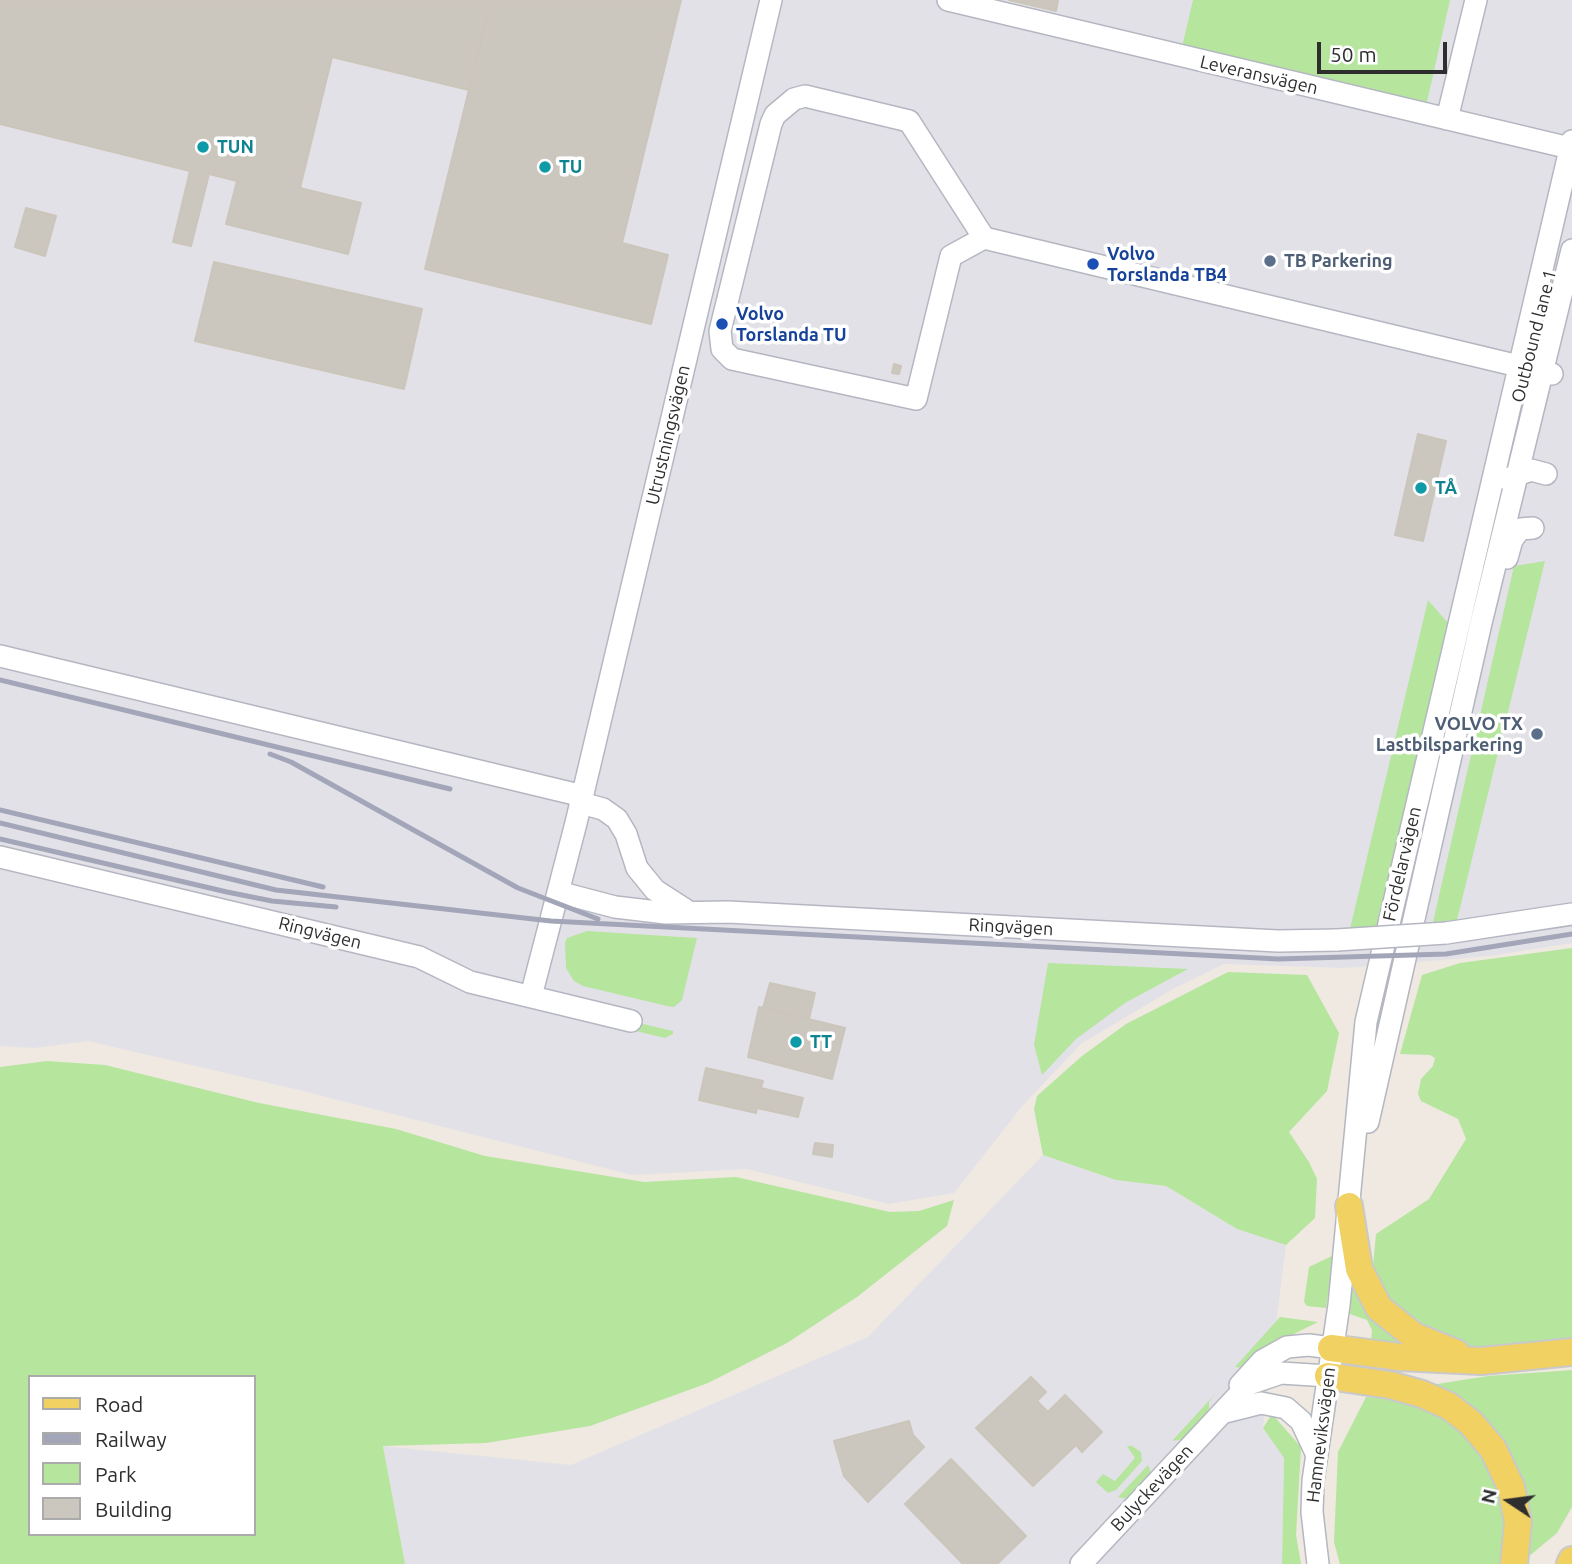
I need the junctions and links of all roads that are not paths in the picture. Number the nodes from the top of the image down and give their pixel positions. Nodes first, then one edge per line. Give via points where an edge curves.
1 (771, 0) edge
2 (948, 0) edge
3 (1476, 0) edge
4 (1447, 119) junction
5 (1571, 145) edge
6 (1572, 179) edge
7 (984, 238) junction
8 (1572, 250) edge
9 (1572, 288) edge
10 (1534, 370) junction
11 (1530, 436) junction
12 (1517, 476) junction
13 (1496, 493) junction
14 (1480, 526) junction
15 (1533, 528) dead end
16 (1489, 593) junction
17 (0, 656) edge
18 (582, 799) junction
19 (0, 857) edge
20 (558, 892) junction
21 (686, 910) junction
22 (1572, 914) edge
23 (530, 996) junction
24 (631, 1021) dead end
25 (1349, 1206) junction
26 (1331, 1348) junction
27 (1572, 1352) edge
28 (1480, 1361) junction
29 (1328, 1376) junction
30 (1227, 1407) junction
31 (1317, 1455) junction
32 (1081, 1564) edge
33 (1318, 1564) edge
34 (1514, 1564) edge

1 - 18 street, Utrustningsvägen
2 - 4 street, Leveransvägen
3 - 4 street
4 - 5 street, Leveransvägen
5 - 10 street
6 - 10 street, Outbound lane 1
7 - 7 street via 909,121 805,96 794,99 771,124 722,324 722,349 732,359 916,399 951,256
7 - 10 street
8 - 10 street
9 - 10 street
10 - 11 street
10 - 11 street
10 - 13 street, Outbound lane 1
10 - 14 street, Fördelarvägen
11 - 12 street, Fördelarvägen
11 - 12 street via 1546,474 1531,470
12 - 13 street, Fördelarvägen
12 - 16 street, Fördelarvägen
13 - 14 street, Fördelarvägen
14 - 25 street, Fördelarvägen via 1366,1022
15 - 16 street, Fördelarvägen via 1520,529 1512,540 1502,578
16 - 25 street, Fördelarvägen
17 - 18 street, Ringvägen
18 - 20 street, Utrustningsvägen
18 - 21 street, Ringvägen via 617,819 637,868 655,890
19 - 23 street, Ringvägen via 419,957 470,982
20 - 21 street, Ringvägen via 629,909
20 - 23 street
21 - 22 street, Ringvägen, bridge via 1278,941 1446,933
23 - 24 street, Ringvägen
25 - 26 street, Fördelarvägen
25 - 28 main road via 1359,1269 1379,1308 1414,1336
26 - 28 main road
26 - 29 street, Hamneviksvägen
26 - 30 street, Bulyckevägen via 1294,1346 1269,1356
27 - 28 main road
29 - 30 street, Bulyckevägen via 1270,1376 1250,1384
29 - 31 street, Hamneviksvägen
29 - 34 main road via 1422,1394 1449,1406 1476,1429 1499,1459 1511,1487 1518,1522
30 - 31 street via 1261,1403 1286,1408 1301,1421
30 - 32 street, Bulyckevägen
31 - 33 street, Hamneviksvägen via 1312,1512

